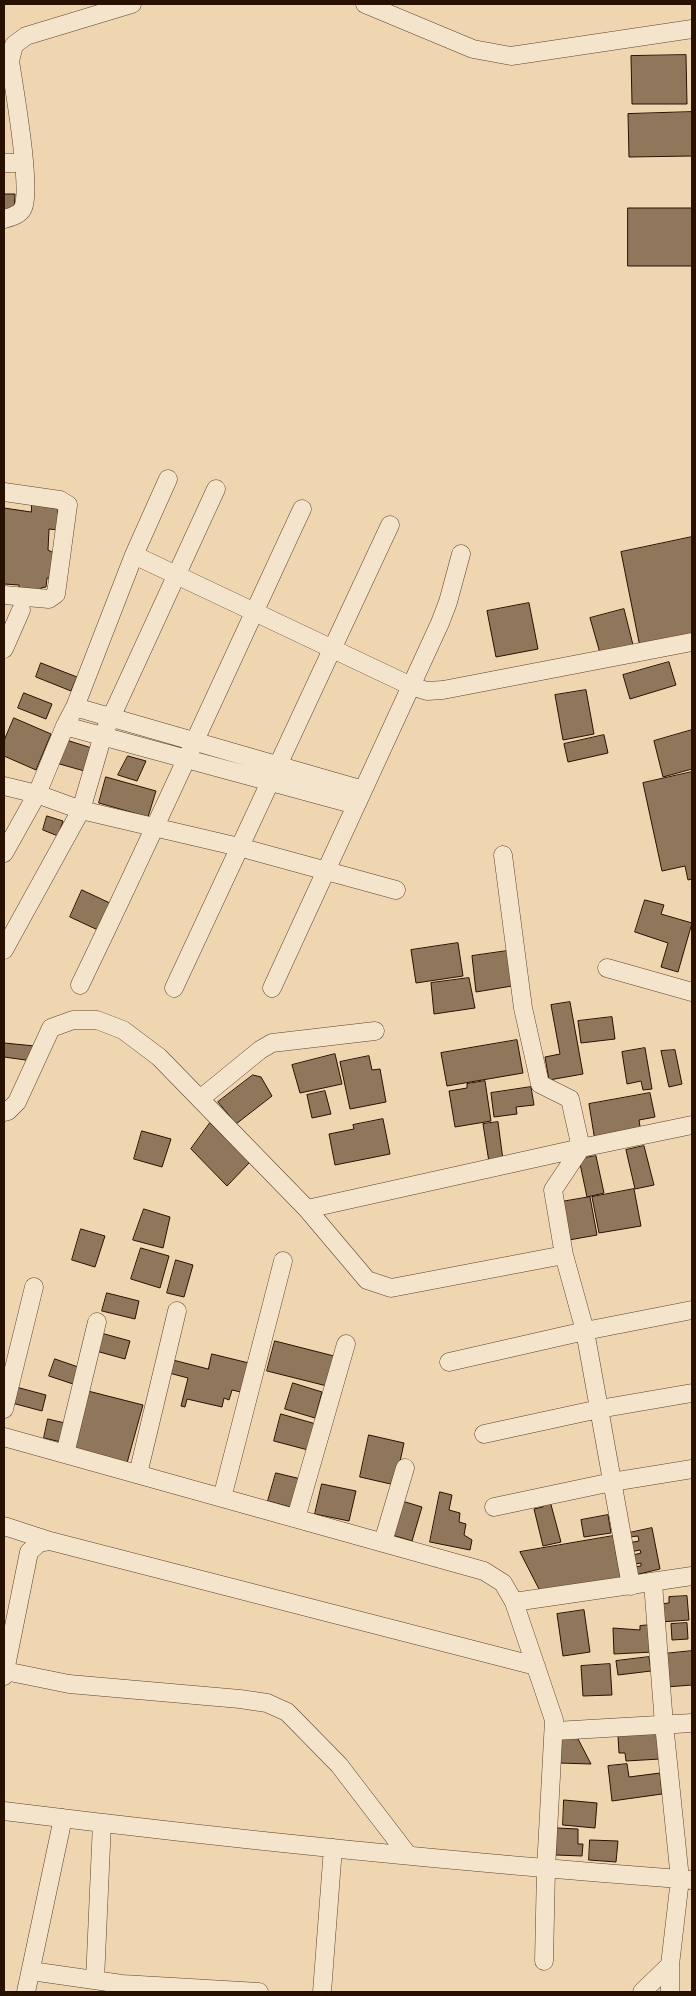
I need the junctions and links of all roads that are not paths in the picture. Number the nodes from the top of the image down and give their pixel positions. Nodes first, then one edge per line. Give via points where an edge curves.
1 (132, 4) edge
2 (365, 4) edge
3 (692, 29) edge
4 (24, 163) junction
5 (4, 164) edge
6 (4, 219) edge
7 (168, 480) dead end
8 (216, 489) dead end
9 (4, 492) edge
10 (302, 509) dead end
11 (390, 525) dead end
12 (461, 554) dead end
13 (134, 555) junction
14 (176, 575) junction
15 (4, 596) edge
16 (20, 610) dead end
17 (254, 612) junction
18 (692, 642) edge
19 (332, 648) junction
20 (4, 649) edge
21 (411, 686) junction
22 (75, 707) junction
23 (110, 718) junction
24 (65, 726) junction
25 (103, 735) junction
26 (194, 742) junction
27 (186, 758) junction
28 (274, 773) junction
29 (4, 786) edge
30 (37, 794) junction
31 (359, 797) junction
32 (81, 810) junction
33 (156, 828) junction
34 (239, 847) junction
35 (4, 853) edge
36 (503, 854) dead end
37 (326, 871) junction
38 (396, 890) dead end
39 (4, 950) edge
40 (607, 968) dead end
41 (80, 985) dead end
42 (174, 988) dead end
43 (272, 988) dead end
44 (692, 992) edge
45 (374, 1031) dead end
46 (200, 1099) junction
47 (4, 1112) edge
48 (692, 1125) edge
49 (581, 1148) junction
50 (307, 1209) junction
51 (564, 1255) junction
52 (283, 1261) dead end
53 (34, 1287) dead end
54 (692, 1310) edge
55 (177, 1311) dead end
56 (97, 1322) dead end
57 (585, 1331) junction
58 (346, 1344) dead end
59 (449, 1362) dead end
60 (692, 1394) edge
61 (4, 1409) edge
62 (599, 1409) junction
63 (484, 1434) dead end
64 (4, 1437) edge
65 (65, 1454) junction
66 (405, 1468) dead end
67 (692, 1469) edge
68 (138, 1474) junction
69 (612, 1482) junction
70 (222, 1498) junction
71 (494, 1507) dead end
72 (296, 1518) junction
73 (4, 1526) edge
74 (50, 1540) junction
75 (383, 1542) junction
76 (692, 1576) edge
77 (652, 1583) junction
78 (631, 1586) junction
79 (514, 1602) junction
80 (536, 1666) junction
81 (4, 1674) edge
82 (692, 1723) edge
83 (664, 1724) junction
84 (555, 1731) junction
85 (4, 1810) edge
86 (63, 1818) junction
87 (102, 1823) junction
88 (333, 1848) junction
89 (408, 1855) junction
90 (546, 1869) junction
91 (686, 1880) edge
92 (544, 1961) dead end
93 (670, 1965) junction
94 (31, 1971) junction
95 (95, 1980) junction
96 (26, 1992) edge
97 (259, 1992) edge
98 (322, 1992) edge
99 (642, 1992) edge
100 (670, 1992) edge

1 - 4 street via 26,36 14,46 10,62
2 - 3 street via 473,49 511,56
4 - 5 street
4 - 6 street via 26,195 23,208 15,216
7 - 13 street
8 - 14 street
9 - 15 street via 60,500 68,505 56,594 49,599
10 - 17 street
11 - 19 street
12 - 21 street via 448,602
13 - 14 street
13 - 22 street
14 - 17 street
14 - 23 street
16 - 20 street
17 - 19 street
17 - 26 street
18 - 21 street via 443,690 427,691
19 - 21 street
19 - 28 street
21 - 31 street
22 - 23 street
22 - 24 street
23 - 25 street
23 - 26 street
24 - 25 street
24 - 30 street
25 - 27 street
25 - 32 street
26 - 27 street
26 - 28 street
27 - 28 street
27 - 33 street
28 - 31 street
28 - 34 street
29 - 30 street
30 - 32 street
30 - 35 street
31 - 37 street
32 - 33 street
32 - 39 street
33 - 34 street
33 - 41 street
34 - 37 street
34 - 42 street
36 - 49 street via 523,1008 540,1084 570,1098
37 - 38 street
37 - 43 street
40 - 44 street
45 - 46 street via 272,1043
46 - 47 street via 159,1057 124,1030 97,1020 73,1020 51,1028 17,1102
46 - 50 street
48 - 49 street
49 - 50 street
49 - 51 street via 553,1190
50 - 51 street via 367,1280 392,1288
51 - 57 street
52 - 70 street
53 - 61 street
54 - 57 street
55 - 68 street
56 - 65 street
57 - 59 street
57 - 62 street
58 - 72 street
60 - 62 street
62 - 63 street
62 - 69 street
64 - 65 street
65 - 68 street
66 - 75 street
67 - 69 street
68 - 70 street
69 - 71 street
69 - 78 street
70 - 72 street
72 - 75 street
73 - 74 street
74 - 80 street
74 - 81 street via 38,1543 29,1552
75 - 79 street via 484,1570 503,1583
76 - 77 street
77 - 78 street
77 - 83 street
78 - 79 street
79 - 80 street
80 - 84 street
81 - 89 street via 69,1684 267,1703 287,1712 339,1765
82 - 83 street
83 - 84 street
83 - 91 street
84 - 90 street
85 - 86 street
86 - 87 street
86 - 94 street
87 - 88 street
87 - 95 street
88 - 89 street
88 - 98 street
89 - 90 street
90 - 91 street
90 - 92 street
91 - 93 street
93 - 99 street
93 - 100 street
94 - 95 street
94 - 96 street
95 - 97 street

